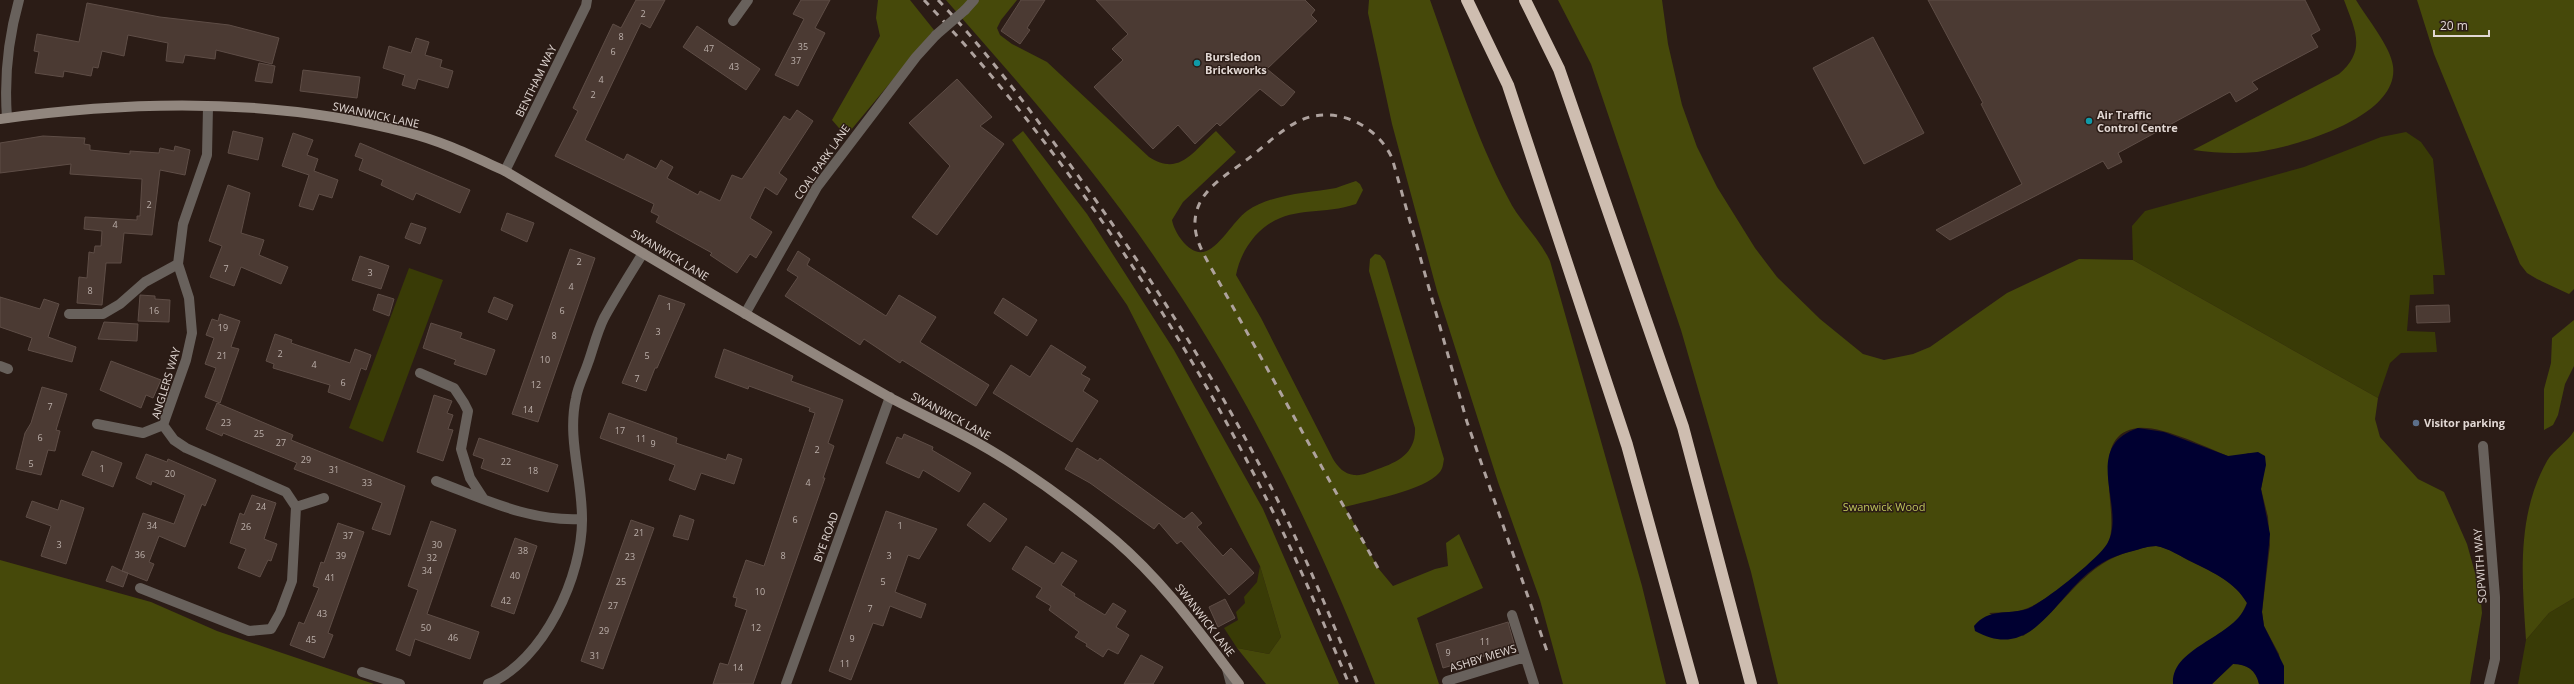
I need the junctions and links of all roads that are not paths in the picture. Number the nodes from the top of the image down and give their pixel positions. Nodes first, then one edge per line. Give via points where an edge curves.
1 (19, 0) edge
2 (587, 0) edge
3 (748, 0) edge
4 (974, 0) edge
5 (1468, 0) edge
6 (1525, 0) edge
7 (733, 21) dead end
8 (208, 107) junction
9 (3, 118) edge
10 (505, 171) junction
11 (643, 253) junction
12 (178, 264) junction
13 (70, 314) dead end
14 (745, 314) junction
15 (420, 373) dead end
16 (890, 398) junction
17 (97, 424) dead end
18 (163, 425) junction
19 (2484, 446) dead end
20 (436, 481) dead end
21 (324, 498) dead end
22 (483, 498) junction
23 (296, 507) junction
24 (582, 519) junction
25 (140, 588) dead end
26 (1512, 615) dead end
27 (1525, 657) junction
28 (1227, 668) junction
29 (362, 672) dead end
30 (1448, 681) dead end
31 (400, 684) edge
32 (488, 684) edge
33 (786, 684) edge
34 (1230, 684) edge
35 (1239, 684) edge
36 (1534, 684) edge
37 (1693, 684) edge
38 (1751, 684) edge
39 (2489, 684) edge

1 - 9 street via 10,30
2 - 10 street, BENTHAM WAY
3 - 7 street
4 - 14 street, COAL PARK LANE, bridge via 916,57 817,187
5 - 37 highway via 1508,85 1627,445
6 - 38 highway via 1559,69 1683,427
8 - 9 street, SWANWICK LANE via 143,106 72,110
8 - 10 street, SWANWICK LANE via 283,110 350,119 411,133 464,152
8 - 12 street, ANGLERS WAY via 207,155 183,224
10 - 11 street, SWANWICK LANE
11 - 14 street, SWANWICK LANE
11 - 24 street via 604,319 576,396 572,420
12 - 13 street via 145,282 120,304 103,314
12 - 18 street, ANGLERS WAY via 189,298 192,333 186,360
14 - 16 street, SWANWICK LANE
15 - 22 street via 454,388 464,403 468,412 461,449 470,478
16 - 28 street, SWANWICK LANE via 988,448 1071,504 1160,582 1196,624
16 - 33 street, BYE ROAD
17 - 18 street via 143,433
18 - 23 street, ANGLERS WAY via 174,440 186,448 286,492
19 - 39 street, SOPWITH WAY via 2495,597 2495,659
20 - 22 street
21 - 23 street
22 - 24 street via 535,516 562,520
23 - 25 street via 292,581 271,629 249,631
24 - 32 street via 579,549 562,603 531,650 512,670
26 - 27 street, ASHBY MEWS
27 - 30 street, ASHBY MEWS
27 - 36 street, ASHBY MEWS
28 - 34 street, SWANWICK LANE
28 - 35 street, SWANWICK LANE
29 - 31 street

